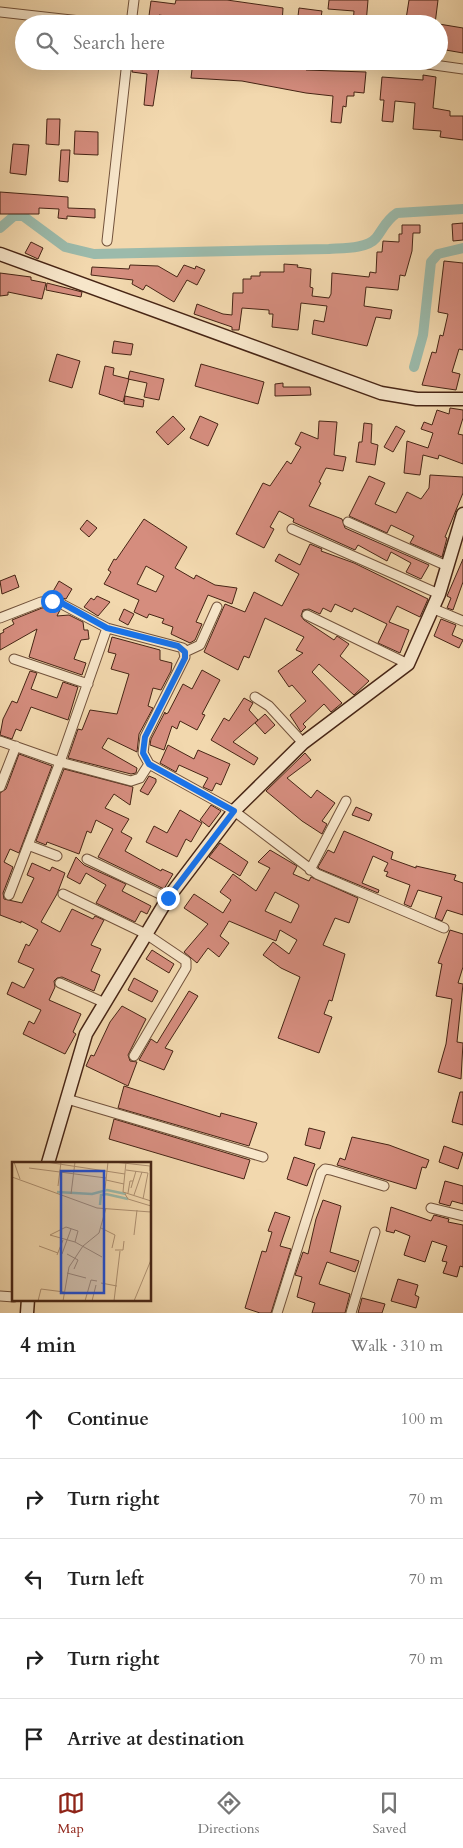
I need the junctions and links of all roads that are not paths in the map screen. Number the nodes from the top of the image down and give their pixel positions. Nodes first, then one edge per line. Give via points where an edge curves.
1 (134, 0) edge
2 (0, 12) edge
3 (27, 15) edge
4 (132, 15) edge
5 (448, 66) edge
6 (463, 68) edge
7 (126, 70) edge
8 (107, 240) dead end
9 (0, 254) edge
10 (463, 399) edge
11 (463, 514) edge
12 (348, 522) dead end
13 (292, 530) dead end
14 (447, 566) junction
15 (440, 594) junction
16 (217, 607) dead end
17 (434, 609) junction
18 (307, 616) dead end
19 (0, 618) edge
20 (463, 621) edge
21 (107, 628) junction
22 (185, 652) junction
23 (14, 659) dead end
24 (408, 664) junction
25 (88, 684) junction
26 (255, 697) dead end
27 (0, 741) edge
28 (304, 743) junction
29 (16, 746) junction
30 (60, 762) junction
31 (149, 764) junction
32 (0, 785) edge
33 (346, 801) dead end
34 (234, 811) junction
35 (28, 844) junction
36 (57, 856) dead end
37 (87, 859) dead end
38 (310, 870) junction
39 (62, 894) dead end
40 (9, 895) dead end
41 (168, 898) junction
42 (444, 928) dead end
43 (146, 934) junction
44 (60, 983) dead end
45 (105, 1002) junction
46 (134, 1056) dead end
47 (67, 1100) junction
48 (263, 1156) dead end
49 (48, 1162) edge
50 (384, 1186) dead end
51 (430, 1208) dead end
52 (463, 1216) edge
53 (376, 1232) dead end
54 (28, 1300) edge
55 (27, 1313) edge
56 (277, 1313) edge
57 (350, 1313) edge

1 - 4 street
2 - 3 street
5 - 6 street
7 - 8 street
9 - 10 main road via 381,392 417,399
11 - 14 main road
12 - 14 street
13 - 15 street
14 - 15 main road
15 - 17 main road
16 - 22 street via 200,646
17 - 20 street
17 - 24 main road
18 - 24 street
19 - 21 street via 52,601 60,602
21 - 22 street via 178,646
21 - 25 street
22 - 31 street via 185,658 145,737 143,753
23 - 25 street
24 - 28 main road
25 - 30 street
26 - 28 street via 269,706
27 - 29 street
28 - 34 main road
29 - 30 street
29 - 32 street
30 - 31 street via 131,781 140,778
30 - 35 street
31 - 34 street
33 - 38 street
34 - 38 street
34 - 41 main road
35 - 36 street
35 - 40 street
37 - 41 street
38 - 42 street
39 - 43 street
41 - 43 main road
43 - 45 main road
43 - 46 street via 186,961 186,968
44 - 45 street
45 - 47 main road via 86,1034
47 - 48 street
47 - 49 main road
50 - 56 street via 331,1170 325,1169 321,1173
51 - 52 street
53 - 57 street
54 - 55 main road

